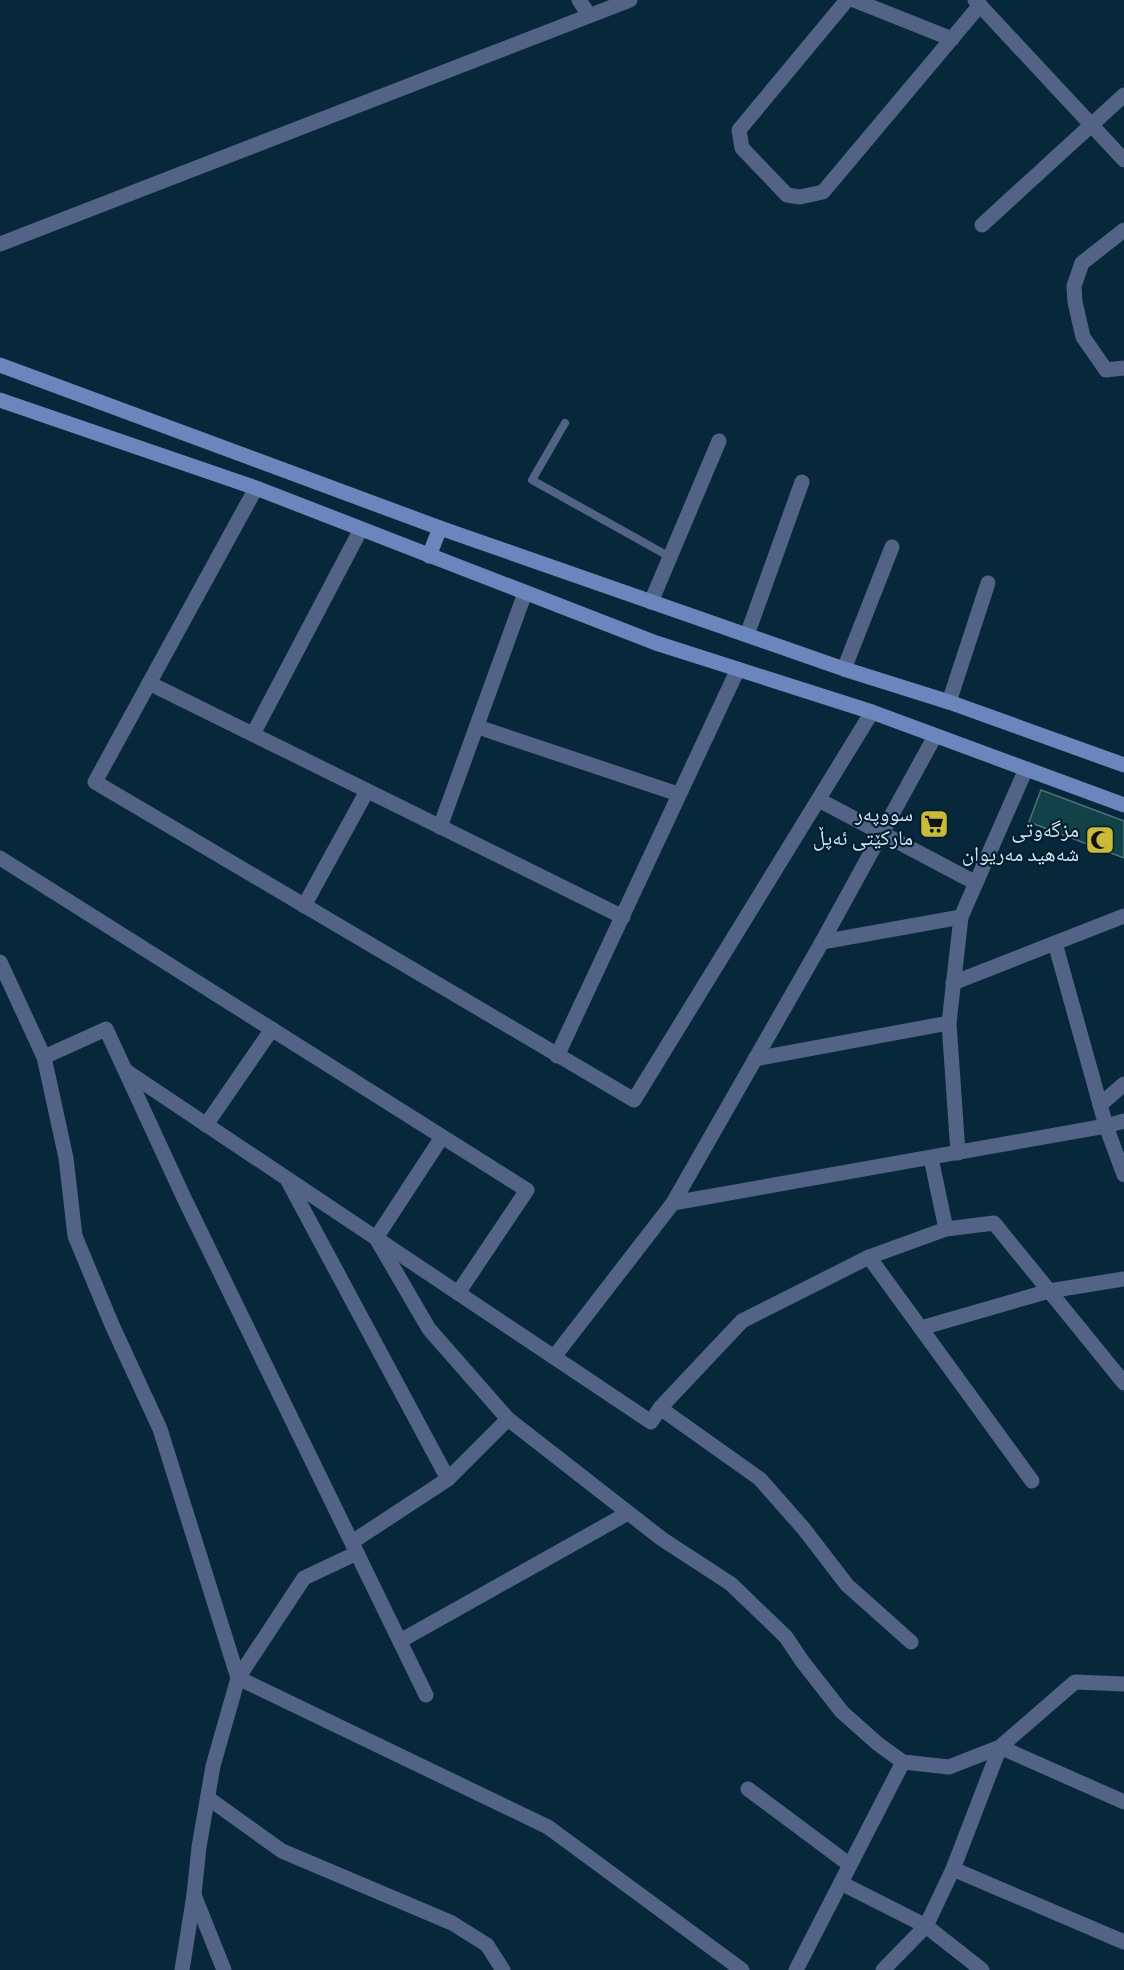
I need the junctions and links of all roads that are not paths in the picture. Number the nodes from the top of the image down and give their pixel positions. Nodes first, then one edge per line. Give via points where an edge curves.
1 (579, 0) edge
2 (630, 0) edge
3 (847, 0) edge
4 (854, 0) edge
5 (977, 3) edge
6 (589, 15) junction
7 (952, 39) junction
8 (1124, 95) edge
9 (1091, 124) junction
10 (1124, 160) edge
11 (982, 225) dead end
12 (1124, 230) edge
13 (0, 244) edge
14 (0, 365) edge
15 (1124, 368) edge
16 (0, 400) edge
17 (565, 423) dead end
18 (719, 441) dead end
19 (802, 482) dead end
20 (256, 488) junction
21 (440, 528) junction
22 (361, 529) junction
23 (892, 547) dead end
24 (429, 555) junction
25 (670, 557) junction
26 (988, 583) dead end
27 (525, 592) junction
28 (651, 602) junction
29 (747, 635) junction
30 (738, 669) junction
31 (844, 669) junction
32 (149, 683) junction
33 (949, 702) junction
34 (872, 712) junction
35 (478, 727) junction
36 (253, 734) junction
37 (935, 736) junction
38 (1124, 765) edge
39 (1026, 769) junction
40 (367, 791) junction
41 (678, 794) junction
42 (819, 800) junction
43 (1124, 805) edge
44 (440, 827) junction
45 (882, 833) junction
46 (0, 858) edge
47 (976, 883) junction
48 (304, 906) junction
49 (1124, 916) edge
50 (622, 917) junction
51 (961, 917) junction
52 (822, 942) junction
53 (1055, 943) junction
54 (0, 962) edge
55 (953, 983) junction
56 (949, 1023) junction
57 (272, 1029) junction
58 (557, 1056) junction
59 (44, 1057) junction
60 (755, 1059) junction
61 (126, 1071) junction
62 (1124, 1084) edge
63 (1100, 1105) junction
64 (1124, 1121) edge
65 (206, 1125) junction
66 (1106, 1126) junction
67 (442, 1137) junction
68 (958, 1153) junction
69 (931, 1158) junction
70 (1124, 1175) edge
71 (286, 1179) junction
72 (673, 1203) junction
73 (946, 1228) junction
74 (376, 1238) junction
75 (869, 1257) junction
76 (1124, 1278) edge
77 (1048, 1291) junction
78 (458, 1293) junction
79 (921, 1328) junction
80 (554, 1357) junction
81 (1122, 1376) edge
82 (660, 1408) junction
83 (508, 1419) junction
84 (448, 1479) junction
85 (1032, 1481) dead end
86 (628, 1513) junction
87 (355, 1547) junction
88 (400, 1641) junction
89 (911, 1642) dead end
90 (238, 1678) junction
91 (1124, 1684) edge
92 (426, 1695) dead end
93 (1000, 1747) junction
94 (903, 1762) junction
95 (748, 1789) dead end
96 (208, 1798) junction
97 (1124, 1802) edge
98 (850, 1864) junction
99 (953, 1869) junction
100 (841, 1883) junction
101 (194, 1895) junction
102 (926, 1926) junction
103 (1124, 1942) edge
104 (182, 1970) edge
105 (224, 1970) edge
106 (503, 1970) edge
107 (742, 1970) edge
108 (796, 1970) edge
109 (883, 1970) edge
110 (982, 1970) edge

1 - 6 street
2 - 6 street
3 - 7 street via 739,130 742,148 787,195 800,197 823,192
4 - 7 street
5 - 7 street
5 - 9 street
6 - 13 street
8 - 9 street
9 - 10 street
9 - 11 street
12 - 15 street via 1082,263 1074,286 1083,336 1106,370
14 - 21 main road
16 - 20 main road
17 - 25 lane via 532,480
18 - 25 street
19 - 29 street
20 - 22 main road
20 - 32 street
21 - 24 main road
21 - 28 main road
22 - 24 main road
22 - 36 street
23 - 31 street
24 - 27 main road
25 - 28 street
26 - 33 street
27 - 30 main road via 656,643
27 - 35 street
28 - 29 main road
29 - 31 main road
30 - 34 main road
30 - 41 street
31 - 33 main road
32 - 36 street
32 - 48 street via 95,782
33 - 38 main road
34 - 37 main road
34 - 42 street
35 - 41 street
35 - 44 street
36 - 40 street
37 - 39 main road
37 - 45 street
39 - 43 main road
39 - 47 street
40 - 44 street
40 - 48 street
41 - 50 street
42 - 45 street
42 - 58 street via 634,1100
44 - 50 street
45 - 47 street
45 - 52 street
46 - 57 street
47 - 51 street
48 - 58 street
49 - 53 street
50 - 58 street
51 - 52 street
51 - 55 street
52 - 60 street
53 - 55 street
53 - 63 street
54 - 59 street
55 - 56 street
56 - 60 street
56 - 68 street
57 - 65 street
57 - 67 street
59 - 61 street via 106,1029
59 - 90 street via 66,1158 75,1236 160,1429
60 - 72 street
61 - 65 street
61 - 87 street
62 - 63 street
63 - 66 street
64 - 66 street
65 - 71 street
66 - 68 street
66 - 70 street
67 - 74 street
67 - 78 street via 527,1190
68 - 69 street
69 - 72 street
69 - 73 street
71 - 74 street
71 - 84 street
72 - 80 street
73 - 75 street
73 - 77 street via 994,1224
74 - 78 street
74 - 83 street via 429,1329
75 - 79 street
75 - 82 street via 742,1321
76 - 77 street
77 - 79 street
77 - 81 street
78 - 80 street
79 - 85 street
80 - 82 street via 651,1422
82 - 89 street via 760,1479 847,1585
83 - 84 street
83 - 86 street
84 - 87 street
86 - 88 street
86 - 94 street via 731,1584 786,1637 842,1712
87 - 88 street
87 - 90 street via 303,1578
88 - 92 street
90 - 96 street
90 - 107 street via 548,1827
91 - 93 street via 1075,1682
93 - 94 street via 949,1767
93 - 97 street
93 - 99 street
94 - 98 street
95 - 98 street
96 - 101 street
96 - 106 street via 282,1851 452,1923 487,1945
98 - 100 street
99 - 102 street
99 - 103 street
100 - 102 street
100 - 108 street
101 - 104 street
101 - 105 street
102 - 109 street
102 - 110 street

